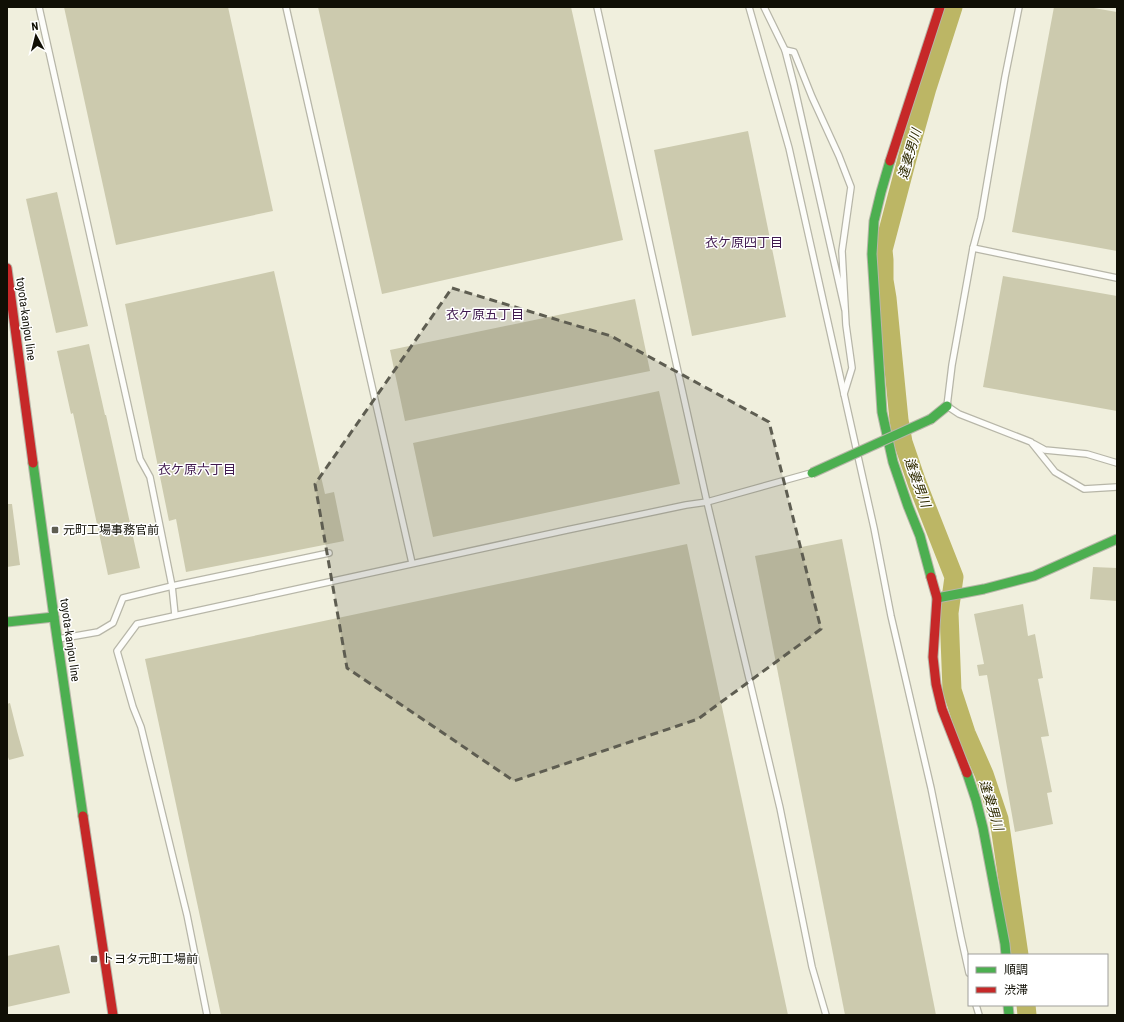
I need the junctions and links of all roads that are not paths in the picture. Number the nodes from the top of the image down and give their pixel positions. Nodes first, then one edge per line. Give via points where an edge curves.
1 (39, 7) edge
2 (286, 7) edge
3 (597, 7) edge
4 (749, 7) edge
5 (764, 7) edge
6 (940, 7) edge
7 (1019, 7) edge
8 (785, 50) junction
9 (973, 248) junction
10 (7, 268) edge
11 (1117, 278) edge
12 (846, 310) junction
13 (844, 394) junction
14 (947, 406) junction
15 (1031, 442) junction
16 (1117, 463) edge
17 (812, 472) joint
18 (1117, 487) edge
19 (707, 502) junction
20 (1117, 539) edge
21 (329, 554) dead end
22 (412, 563) junction
23 (172, 586) junction
24 (942, 597) junction
25 (175, 616) junction
26 (54, 617) junction
27 (7, 622) edge
28 (58, 639) junction
29 (1006, 954) edge
30 (968, 968) edge
31 (113, 1015) edge
32 (207, 1015) edge
33 (826, 1015) edge

1 - 23 lane via 140,459 150,478
2 - 22 lane
3 - 19 lane
4 - 13 lane via 789,148
5 - 8 lane
6 - 24 street via 881,192 874,221 872,254 881,400 887,436 908,506
7 - 9 lane via 981,218
8 - 12 lane
8 - 12 lane via 794,52 851,187 842,251
9 - 11 lane
9 - 14 lane
10 - 26 street, toyota-kanjou line
12 - 13 lane via 852,368
13 - 30 lane
14 - 15 lane via 959,414
14 - 17 street, bridge via 931,419
15 - 16 lane via 1045,450 1088,454
15 - 18 lane via 1054,472 1084,489
17 - 19 lane
19 - 22 lane
19 - 33 lane via 780,808 812,967
20 - 24 street via 1034,576 984,590
21 - 23 lane
22 - 25 lane
23 - 25 lane
23 - 28 lane via 123,598 113,623 98,632
24 - 29 street via 935,624 933,657 936,684 942,709 976,800
25 - 32 lane via 137,624 117,651 133,707 142,727 187,915
26 - 27 street
26 - 28 street, toyota-kanjou line
28 - 31 street, toyota-kanjou line

